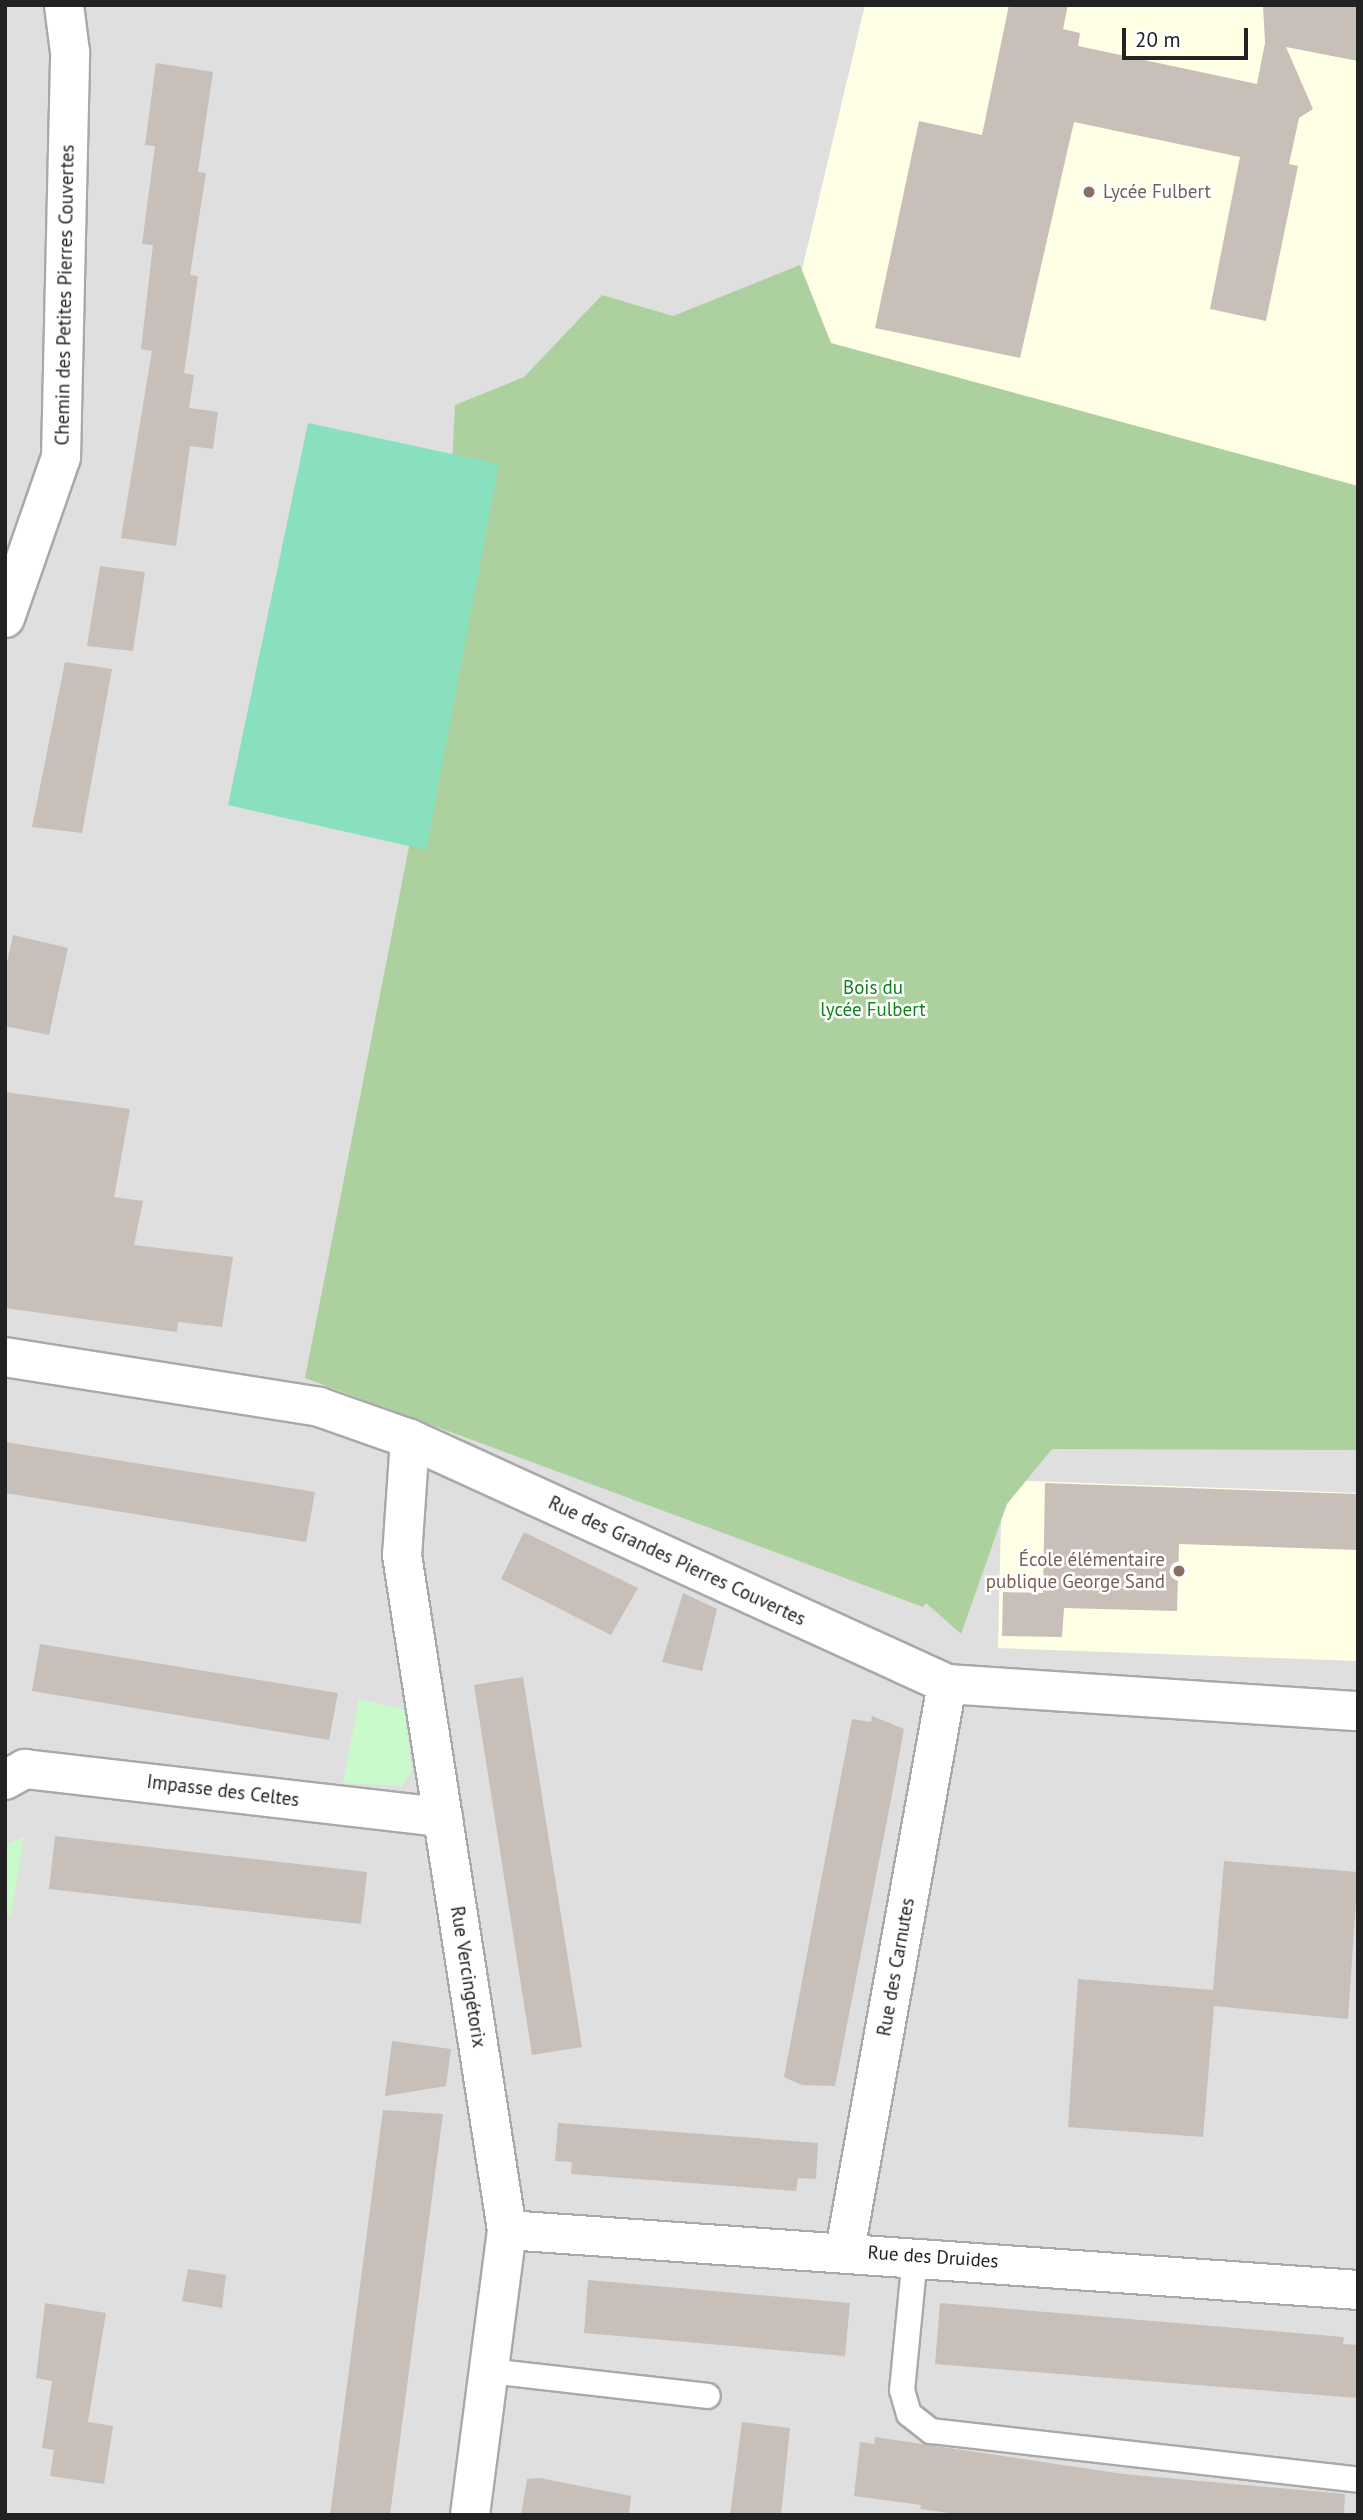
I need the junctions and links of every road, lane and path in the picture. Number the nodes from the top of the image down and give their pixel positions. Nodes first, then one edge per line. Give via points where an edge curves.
1 (64, 5) edge
2 (5, 618) edge
3 (5, 1357) edge
4 (410, 1439) junction
5 (947, 1684) junction
6 (1358, 1711) edge
7 (5, 1780) edge
8 (443, 1817) junction
9 (507, 2230) junction
10 (845, 2250) junction
11 (915, 2256) junction
12 (1358, 2290) edge
13 (489, 2371) junction
14 (708, 2396) dead end
15 (1358, 2480) edge
16 (470, 2515) edge

1 - 2 street, Chemin des Petites Pierres Couvertes via 70,52 61,457
3 - 4 street, Rue des Grandes Pierres Couvertes via 319,1407
4 - 5 street, Rue des Grandes Pierres Couvertes
4 - 8 street, Rue Vercingétorix via 402,1555
5 - 6 street, Rue des Grandes Pierres Couvertes
5 - 10 street, Rue des Carnutes
7 - 8 street, Impasse des Celtes via 25,1769
8 - 9 street, Rue Vercingétorix
9 - 10 street, Rue des Druides
9 - 13 street, Rue Vercingétorix
10 - 11 street, Rue des Druides
11 - 12 street, Rue des Druides
11 - 15 lane via 902,2390 909,2414 931,2431
13 - 14 lane
13 - 16 street, Rue Vercingétorix

